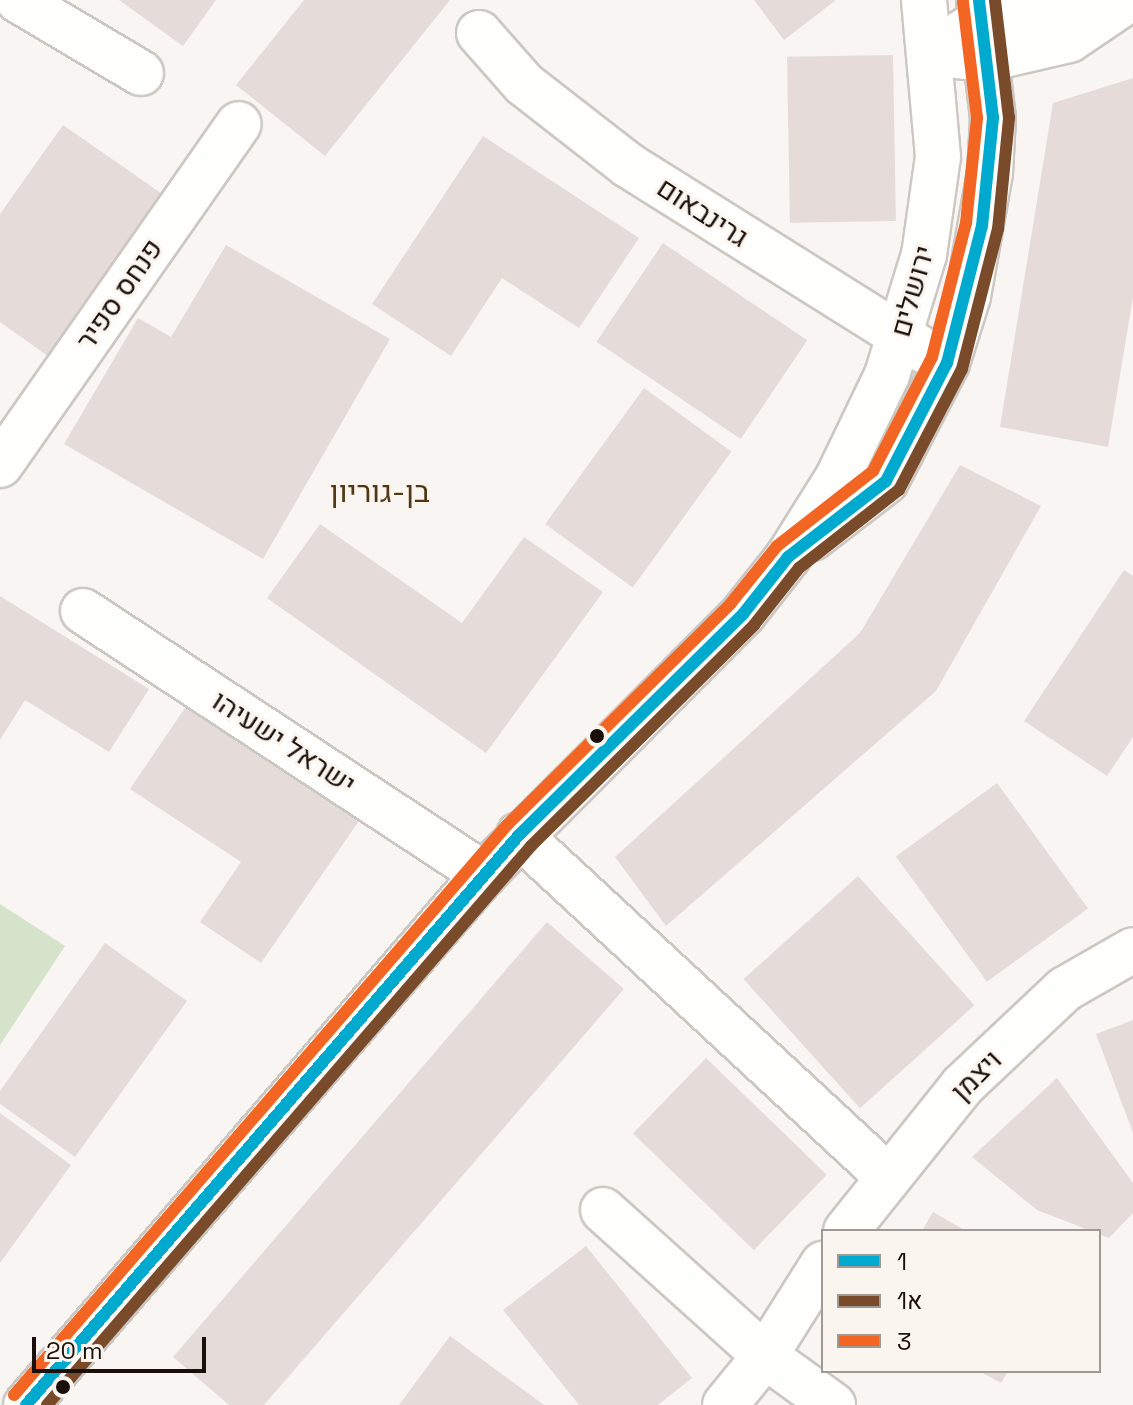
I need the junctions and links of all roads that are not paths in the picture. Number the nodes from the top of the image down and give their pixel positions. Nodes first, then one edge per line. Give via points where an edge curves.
1 (18, 0) edge
2 (924, 0) edge
3 (1122, 3) edge
4 (983, 26) edge
5 (479, 33) dead end
6 (930, 52) junction
7 (141, 73) dead end
8 (239, 124) dead end
9 (899, 338) junction
10 (947, 363) junction
11 (0, 465) edge
12 (788, 557) junction
13 (83, 611) dead end
14 (519, 835) junction
15 (484, 874) junction
16 (1133, 950) edge
17 (887, 1176) junction
18 (603, 1210) dead end
19 (847, 1229) edge
20 (821, 1267) edge
21 (765, 1356) junction
22 (30, 1404) edge
23 (725, 1405) edge
24 (833, 1405) edge

1 - 7 street
2 - 6 street, ירושלים
3 - 4 street via 1069,40
4 - 6 street
4 - 10 street, ירושלים via 993,118 990,173 968,296
5 - 9 street, גרינבאום via 524,84 628,165
6 - 9 street, ירושלים via 938,157 935,200
8 - 11 street, פנחס ספיר
9 - 10 street, גרינבאום
9 - 12 street, ירושלים via 837,479
10 - 12 street, ירושלים via 886,481
12 - 14 street, ירושלים via 743,614
13 - 15 street, ישראל ישעיהו
14 - 15 street, ירושלים
14 - 17 street
15 - 22 street, ירושלים
16 - 17 street, ויצמן via 1065,989 962,1086
17 - 19 street, ויצמן
18 - 21 street
20 - 21 street
21 - 23 street
21 - 24 street

